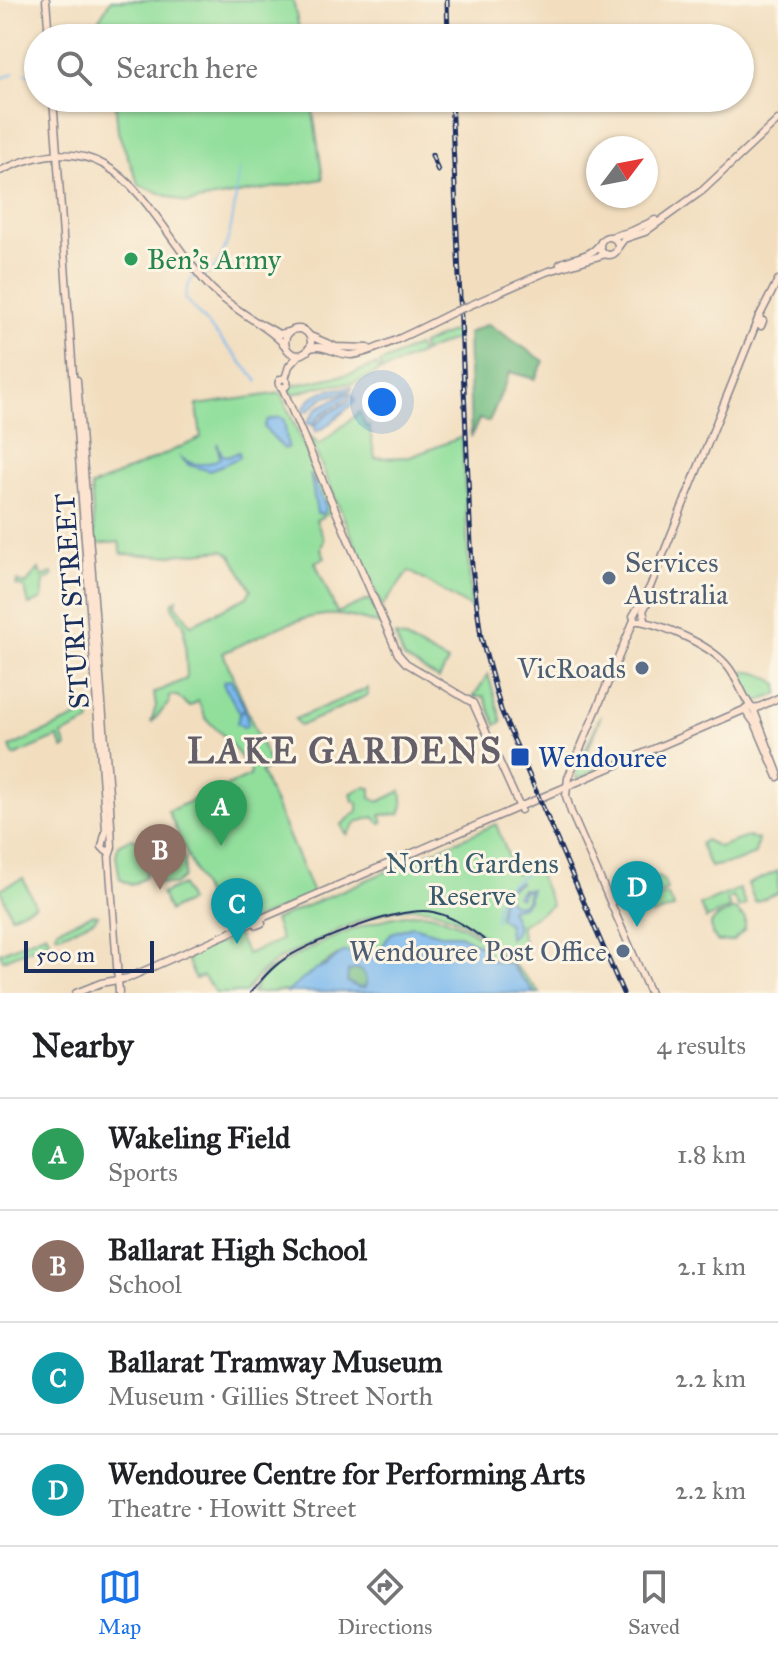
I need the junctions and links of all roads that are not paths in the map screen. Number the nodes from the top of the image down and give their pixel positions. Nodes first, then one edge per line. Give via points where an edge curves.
1 (46, 0) edge
2 (48, 24) edge
3 (54, 112) edge
4 (778, 120) edge
5 (58, 158) junction
6 (0, 172) edge
7 (669, 214) junction
8 (611, 237) junction
9 (599, 245) junction
10 (618, 247) junction
11 (606, 254) junction
12 (546, 272) junction
13 (778, 280) edge
14 (242, 315) junction
15 (290, 331) junction
16 (308, 335) junction
17 (379, 345) junction
18 (287, 348) junction
19 (305, 351) junction
20 (284, 383) junction
21 (677, 521) junction
22 (639, 618) junction
23 (778, 698) edge
24 (749, 710) junction
25 (587, 737) junction
26 (778, 775) edge
27 (567, 789) junction
28 (520, 809) junction
29 (108, 847) junction
30 (118, 981) junction
31 (79, 993) edge
32 (117, 993) edge
33 (652, 993) edge

1 - 2 main road
3 - 5 main road, STURT STREET
4 - 7 main road via 709,186
5 - 6 main road via 25,161
5 - 14 main road via 86,159 129,182 204,280
5 - 29 main road, STURT STREET
7 - 8 main road
7 - 10 main road
8 - 9 main road
8 - 10 main road
9 - 11 main road
9 - 12 main road
10 - 11 main road
11 - 12 main road
12 - 17 main road, bridge
13 - 21 main road
14 - 15 main road via 278,333
14 - 18 main road
15 - 16 main road via 300,329
15 - 18 main road
16 - 17 main road via 344,349
16 - 19 main road via 311,343
17 - 19 main road via 351,355 317,346
18 - 19 main road via 293,354
18 - 20 main road
19 - 20 main road via 290,364
20 - 28 main road via 399,656 473,703
21 - 22 main road
21 - 22 main road
22 - 24 main road via 717,655
22 - 25 main road
23 - 24 main road
24 - 26 main road
24 - 27 main road
25 - 27 main road
25 - 27 main road
27 - 28 main road
27 - 33 main road
28 - 30 main road
29 - 30 main road, STURT STREET
29 - 30 main road, STURT STREET
30 - 31 main road
30 - 32 main road, STURT STREET

